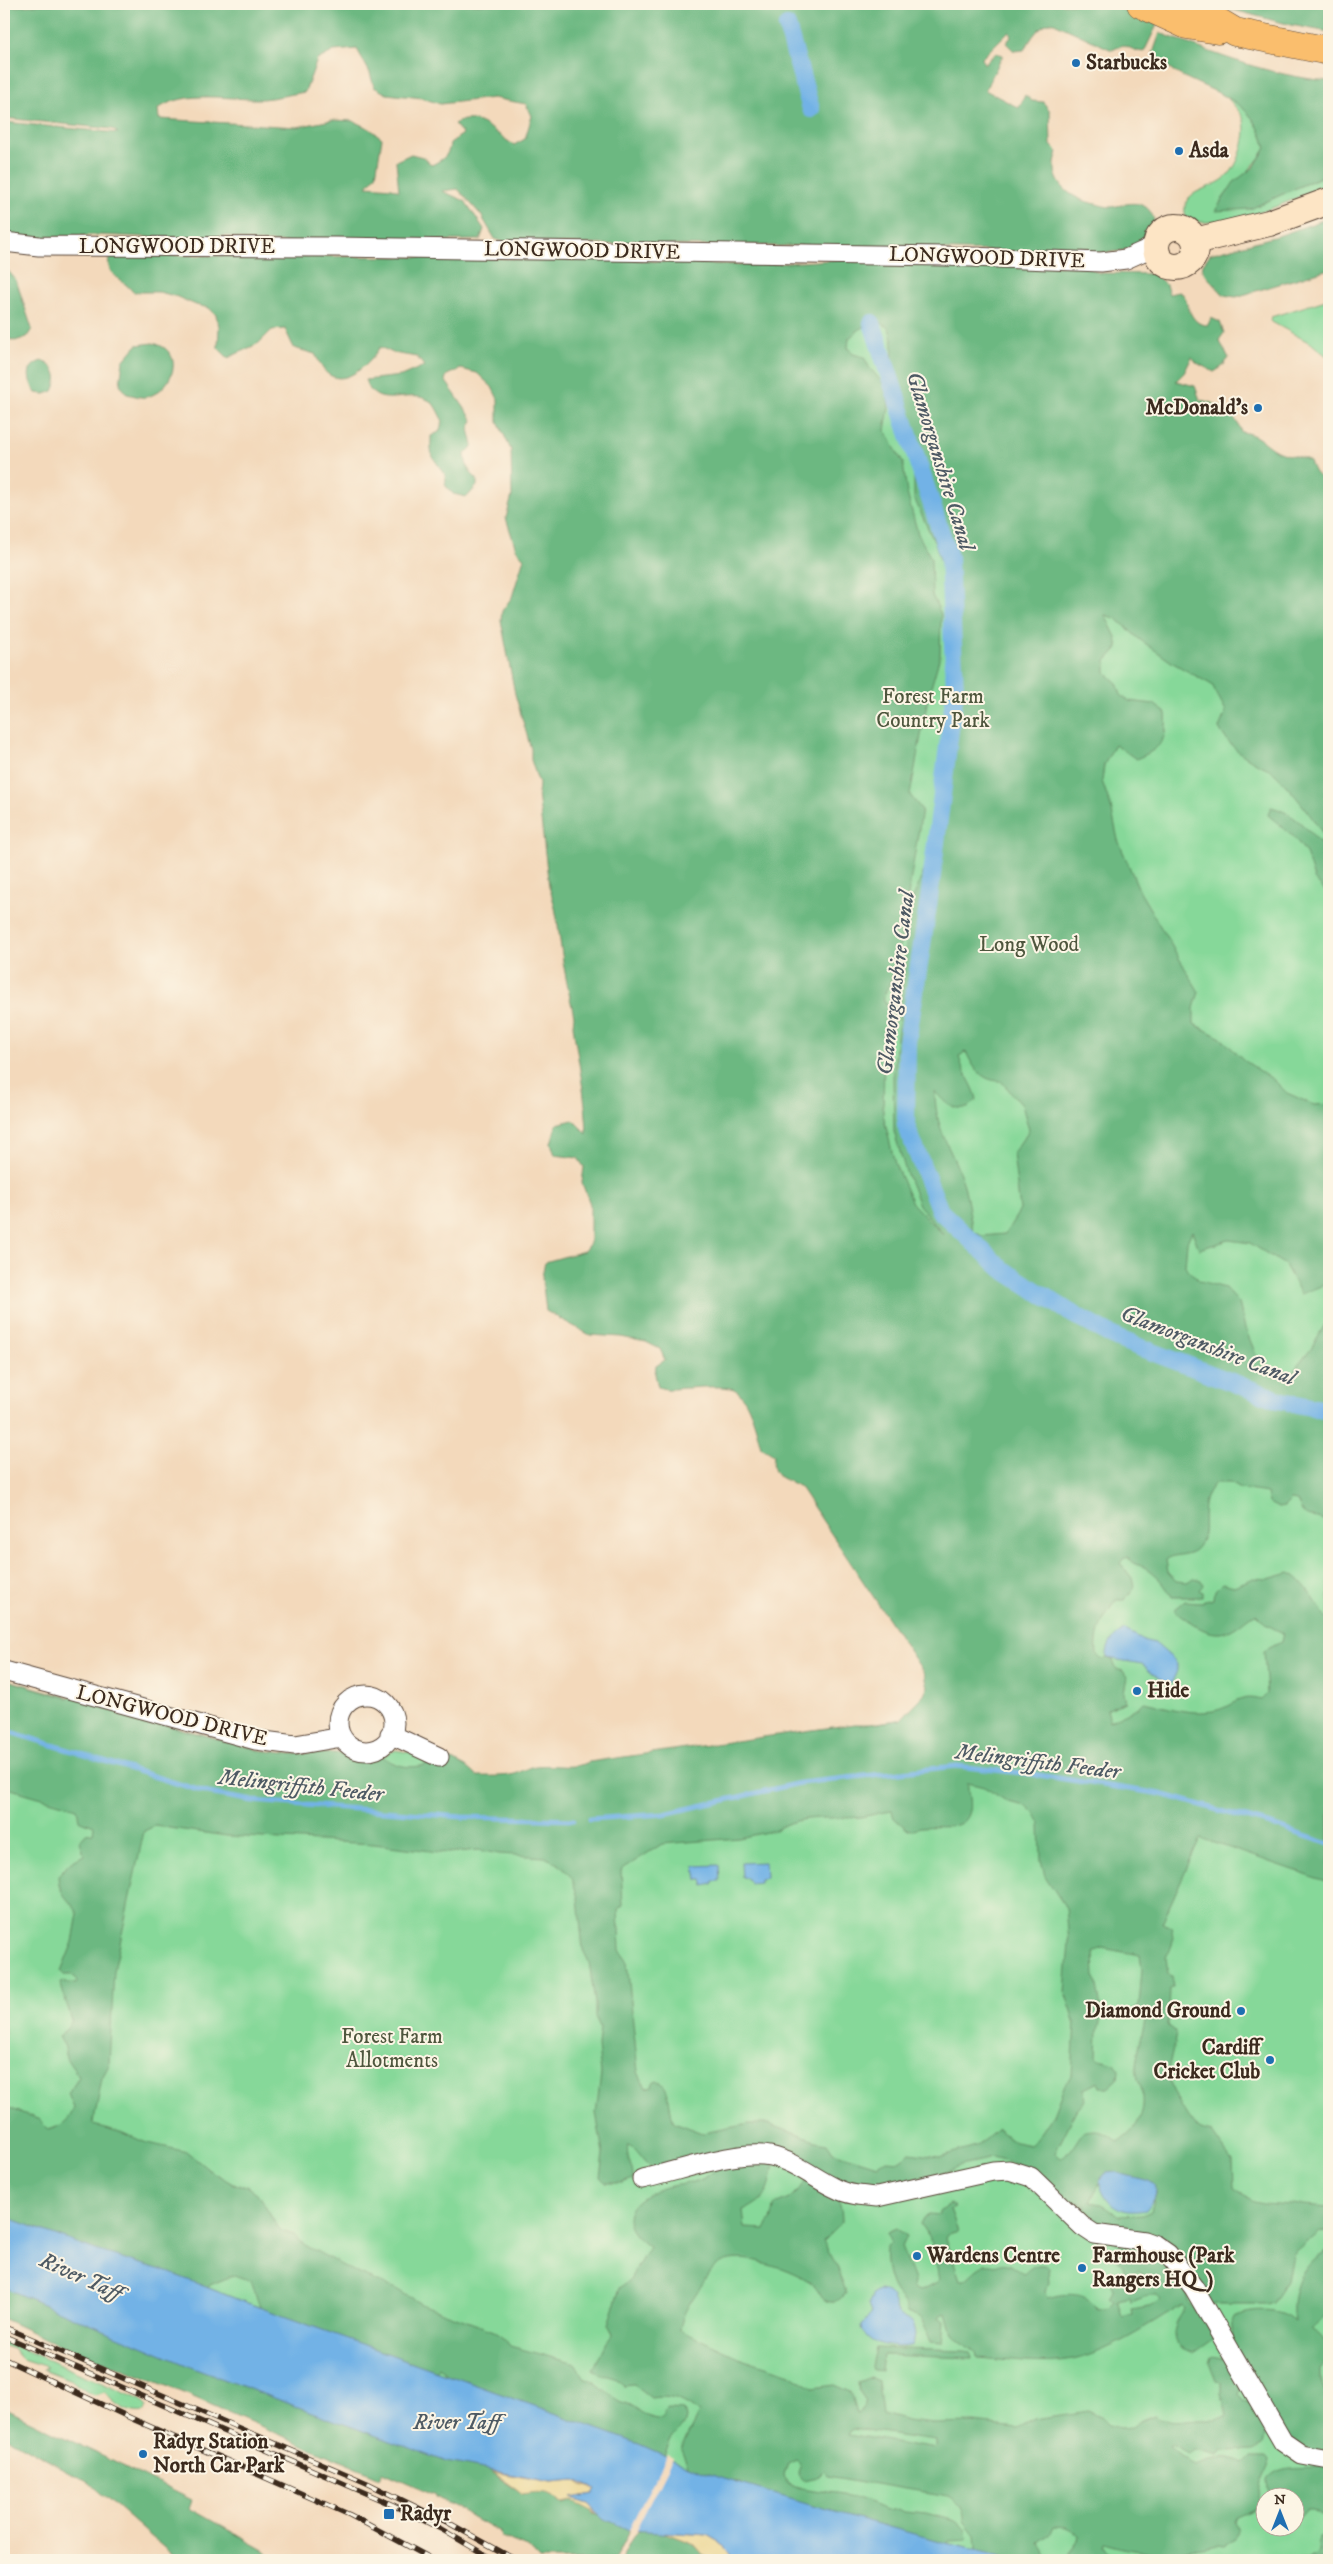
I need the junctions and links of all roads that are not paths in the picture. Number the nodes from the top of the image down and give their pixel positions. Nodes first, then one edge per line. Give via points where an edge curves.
1 (1141, 4) edge
2 (1188, 4) edge
3 (1235, 32) junction
4 (1329, 51) edge
5 (1329, 201) edge
6 (4, 242) edge
7 (1157, 245) joint
8 (4, 1671) edge
9 (390, 1734) junction
10 (342, 1737) junction
11 (439, 1758) dead end
12 (642, 2180) dead end
13 (1329, 2460) edge

1 - 3 highway via 1187,25
2 - 3 highway
3 - 4 highway
5 - 7 street, LONGWOOD DRIVE via 1269,223 1195,240 1186,230 1173,228 1164,232
6 - 7 street, LONGWOOD DRIVE via 39,246 356,247 944,256 1101,262 1126,259
8 - 10 street, LONGWOOD DRIVE via 256,1740 295,1746
9 - 10 street via 378,1748 366,1751 348,1744
9 - 10 street via 394,1724 390,1707 374,1696 364,1694 341,1708 338,1728
9 - 11 street
12 - 13 street via 746,2154 772,2156 837,2189 877,2197 993,2171 1008,2170 1031,2177 1088,2232 1103,2237 1144,2241 1176,2261 1275,2432 1288,2447 1302,2455

